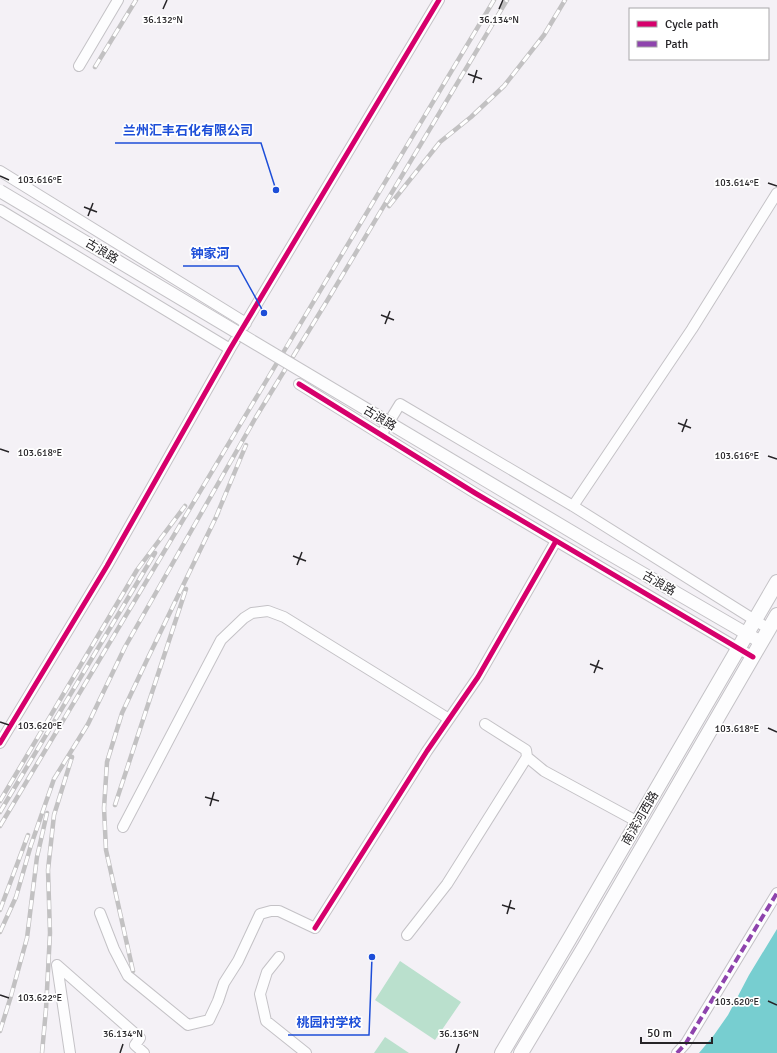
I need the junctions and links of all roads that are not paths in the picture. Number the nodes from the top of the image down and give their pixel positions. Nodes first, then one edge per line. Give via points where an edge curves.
1 (118, 0) edge
2 (439, 0) edge
3 (79, 66) dead end
4 (0, 171) edge
5 (0, 190) edge
6 (777, 193) edge
7 (0, 210) edge
8 (246, 323) junction
9 (230, 350) junction
10 (299, 384) dead end
11 (381, 435) junction
12 (573, 506) junction
13 (556, 541) junction
14 (777, 582) edge
15 (777, 615) edge
16 (755, 620) junction
17 (769, 629) junction
18 (747, 634) junction
19 (761, 642) junction
20 (739, 648) junction
21 (753, 657) junction
22 (449, 719) junction
23 (485, 724) dead end
24 (0, 743) edge
25 (527, 757) junction
26 (638, 822) junction
27 (123, 827) dead end
28 (777, 893) edge
29 (100, 914) dead end
30 (407, 934) dead end
31 (279, 957) dead end
32 (70, 1053) edge
33 (144, 1053) edge
34 (306, 1053) edge
35 (502, 1053) edge
36 (521, 1053) edge
37 (677, 1053) edge

1 - 3 street
2 - 8 street
4 - 8 street, 古浪路
5 - 18 main road, 古浪路, bridge
6 - 12 street via 692,329
7 - 9 street, 古浪路
8 - 9 street
9 - 24 street via 107,566
10 - 11 street
11 - 12 street via 400,404
11 - 13 street
12 - 16 street
13 - 20 street
13 - 22 street via 478,677
14 - 16 highway, 南滨河西路
15 - 17 highway, 南滨河西路
16 - 17 street
16 - 18 highway, 南滨河西路
17 - 19 highway, 南滨河西路
18 - 19 main road, 古浪路
18 - 20 highway, 南滨河西路
19 - 21 highway, 南滨河西路
20 - 21 street
20 - 26 highway, 南滨河西路
21 - 36 highway, 南滨河西路
22 - 27 street via 284,617 268,611 252,613 221,640
22 - 29 street via 315,928 279,911 260,914 238,961 224,983 209,1020 188,1025 128,976
23 - 25 street via 526,750
25 - 26 street via 544,771
25 - 30 street via 447,884
26 - 35 highway, 南滨河西路
28 - 37 street via 686,1043
31 - 34 street via 267,972 260,994 266,1021
32 - 33 street via 56,965 140,1038 134,1045

